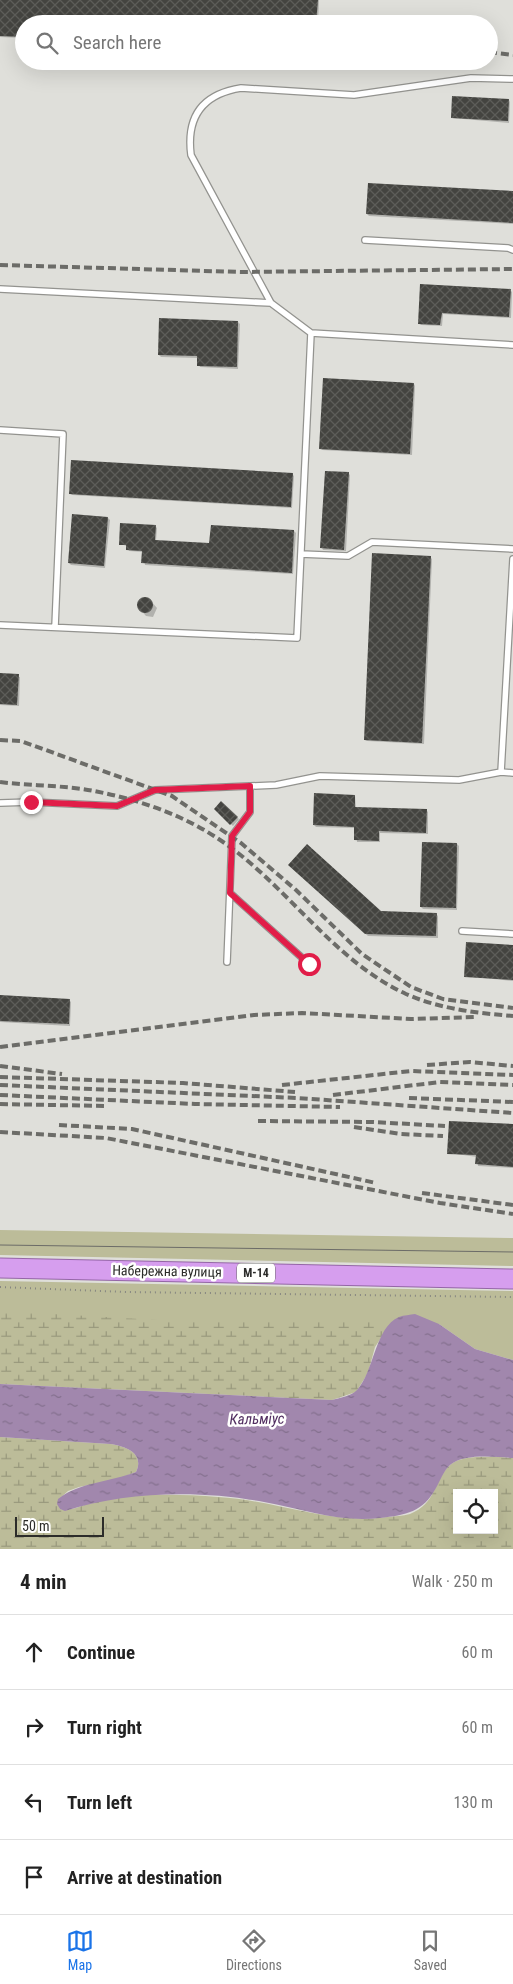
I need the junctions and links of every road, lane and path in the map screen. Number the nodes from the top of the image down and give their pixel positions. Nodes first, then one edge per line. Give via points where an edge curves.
1 (513, 79) edge
2 (365, 240) dead end
3 (513, 250) edge
4 (0, 289) edge
5 (271, 303) junction
6 (311, 332) junction
7 (513, 345) edge
8 (0, 430) edge
9 (513, 549) edge
10 (301, 554) junction
11 (513, 560) edge
12 (0, 625) edge
13 (55, 628) junction
14 (501, 772) junction
15 (513, 773) edge
16 (250, 786) junction
17 (0, 803) edge
18 (230, 893) junction
19 (462, 931) dead end
20 (513, 934) edge
21 (228, 962) dead end
22 (309, 964) dead end
23 (0, 1268) edge
24 (513, 1279) edge
25 (0, 1287) edge
26 (513, 1297) edge

1 - 5 lane via 471,78 354,95 241,88 225,91 199,109 189,139 191,155
2 - 3 lane
4 - 5 lane
5 - 6 lane
6 - 7 lane
6 - 10 lane
8 - 13 lane via 63,434
9 - 10 lane via 372,542 348,556
10 - 13 lane via 297,638
11 - 14 lane
12 - 13 lane
14 - 15 lane
14 - 16 lane via 459,780 320,776 276,785
16 - 17 lane via 155,790 117,806
16 - 18 lane via 250,812 232,836
18 - 21 lane
18 - 22 lane
19 - 20 lane
23 - 24 highway, Набережна вулиця / М-14
25 - 26 path via 126,1292

